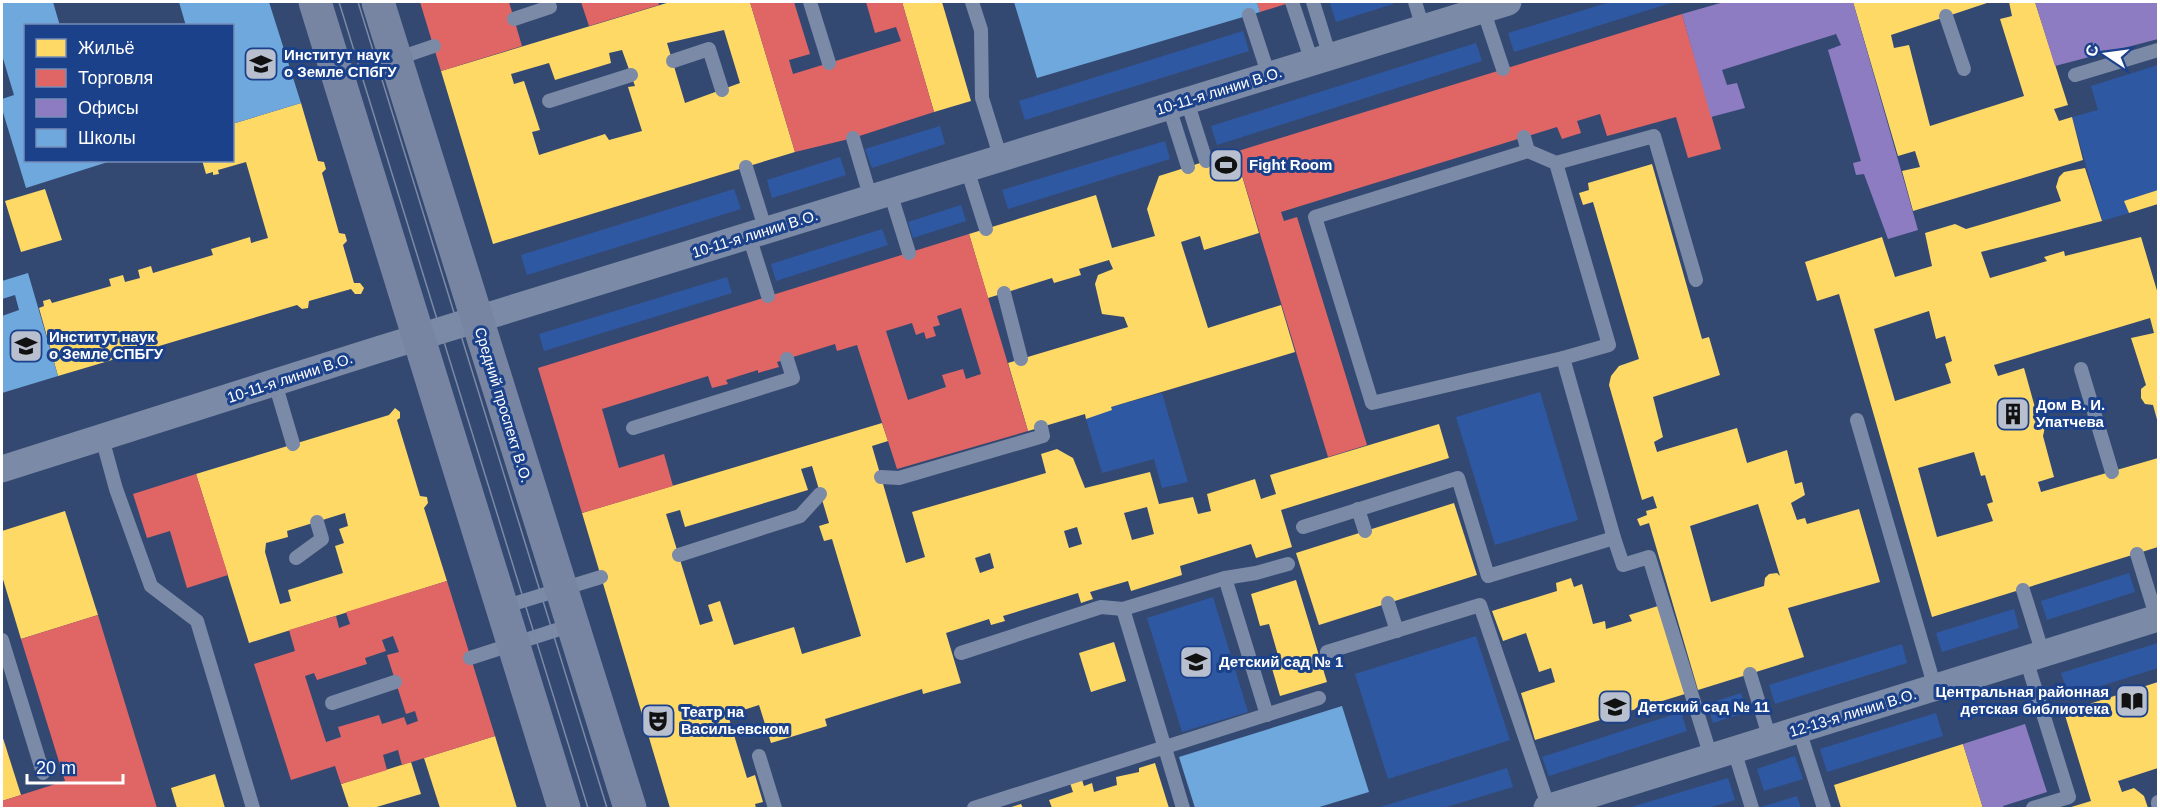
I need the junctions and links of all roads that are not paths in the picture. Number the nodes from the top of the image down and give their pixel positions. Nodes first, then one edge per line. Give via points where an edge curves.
1 (315, 2) edge
2 (378, 2) edge
3 (810, 2) edge
4 (972, 2) edge
5 (1292, 2) edge
6 (1313, 2) edge
7 (1415, 2) edge
8 (1508, 2) edge
9 (550, 7) dead end
10 (1483, 9) junction
11 (1249, 15) dead end
12 (1946, 16) dead end
13 (514, 19) dead end
14 (1423, 28) junction
15 (434, 46) dead end
16 (2158, 50) edge
17 (396, 59) junction
18 (1321, 60) junction
19 (673, 61) dead end
20 (829, 63) dead end
21 (1503, 69) dead end
22 (1964, 69) dead end
23 (631, 75) dead end
24 (2075, 75) dead end
25 (1269, 76) junction
26 (722, 90) dead end
27 (549, 101) dead end
28 (1178, 104) junction
29 (853, 138) dead end
30 (1001, 159) junction
31 (1206, 161) dead end
32 (1556, 163) junction
33 (746, 167) dead end
34 (1188, 167) dead end
35 (967, 169) junction
36 (881, 196) junction
37 (986, 229) dead end
38 (758, 233) junction
39 (909, 253) dead end
40 (1696, 280) dead end
41 (1004, 293) dead end
42 (768, 296) dead end
43 (477, 320) junction
44 (420, 337) junction
45 (1563, 358) junction
46 (787, 359) dead end
47 (1021, 359) dead end
48 (2081, 369) dead end
49 (275, 383) junction
50 (1857, 420) dead end
51 (1041, 427) dead end
52 (633, 428) dead end
53 (102, 438) junction
54 (293, 444) dead end
55 (2, 470) edge
56 (2112, 472) dead end
57 (881, 477) dead end
58 (820, 494) dead end
59 (1358, 509) junction
60 (317, 522) dead end
61 (1303, 527) dead end
62 (1365, 531) dead end
63 (1614, 538) junction
64 (2137, 554) dead end
65 (679, 555) dead end
66 (296, 558) dead end
67 (1288, 564) dead end
68 (601, 577) dead end
69 (1225, 578) junction
70 (562, 590) junction
71 (2023, 590) dead end
72 (1388, 603) dead end
73 (503, 607) junction
74 (1123, 609) junction
75 (2158, 619) edge
76 (572, 625) junction
77 (1397, 631) junction
78 (2, 640) edge
79 (515, 644) junction
80 (1327, 652) dead end
81 (961, 653) dead end
82 (2035, 657) junction
83 (470, 658) dead end
84 (1750, 674) dead end
85 (395, 682) dead end
86 (1935, 688) junction
87 (1319, 698) dead end
88 (332, 703) dead end
89 (1267, 715) junction
90 (1799, 730) junction
91 (1770, 739) junction
92 (1165, 748) junction
93 (1723, 754) junction
94 (759, 756) dead end
95 (43, 773) dead end
96 (1576, 804) edge
97 (253, 808) edge
98 (564, 808) edge
99 (630, 808) edge
100 (775, 808) edge
101 (974, 808) edge
102 (1183, 808) edge
103 (1548, 808) edge
104 (1752, 808) edge
105 (1824, 808) edge
106 (2033, 808) edge

1 - 44 main road
2 - 17 main road, Средний проспект В.О.
3 - 20 lane
4 - 30 lane via 981,30 982,98
5 - 18 lane
6 - 18 lane
7 - 14 lane
8 - 10 street, 10-11-я линии В.О.
9 - 13 lane
10 - 14 street, 10-11-я линии В.О.
10 - 21 lane
11 - 25 lane
12 - 22 lane
14 - 18 street, 10-11-я линии В.О.
15 - 17 lane
16 - 24 lane
17 - 43 main road, Средний проспект В.О.
18 - 25 street, 10-11-я линии В.О.
19 - 26 lane via 709,49
23 - 27 lane
25 - 28 street, 10-11-я линии В.О.
28 - 30 street, 10-11-я линии В.О.
28 - 31 lane
28 - 34 lane
29 - 36 lane
30 - 35 street, 10-11-я линии В.О.
32 - 40 lane via 1654,136
32 - 45 lane via 1609,345
32 - 45 lane via 1526,144 1315,217 1372,403
33 - 38 lane
35 - 36 street, 10-11-я линии В.О.
35 - 37 lane
36 - 38 street, 10-11-я линии В.О.
36 - 39 lane
38 - 42 lane
38 - 43 street, 10-11-я линии В.О.
41 - 47 lane
43 - 44 street, 10-11-я линии В.О.
43 - 70 main road, Средний проспект В.О.
44 - 49 street, 10-11-я линии В.О.
44 - 73 main road
45 - 63 lane
46 - 52 lane via 793,378
48 - 56 lane
49 - 53 street, 10-11-я линии В.О.
49 - 54 lane
50 - 86 lane
51 - 57 lane via 1043,436 899,478
53 - 55 street, 10-11-я линии В.О.
53 - 97 lane via 151,585 197,621
58 - 65 lane via 800,516
59 - 61 lane
59 - 62 lane
59 - 63 lane via 1458,478 1488,576
60 - 66 lane via 322,539
63 - 93 lane via 1623,565 1649,557
64 - 75 lane
67 - 69 lane
68 - 70 lane
69 - 74 lane
69 - 89 lane
70 - 73 lane
70 - 76 main road, Средний проспект В.О.
71 - 82 lane
72 - 77 lane
73 - 79 main road
74 - 81 lane via 1101,608
74 - 92 lane
75 - 82 street, 12-13-я линии В.О.
76 - 79 lane
76 - 99 main road, Средний проспект В.О.
77 - 80 lane
77 - 103 lane via 1480,605
78 - 95 lane
79 - 83 lane
79 - 98 main road
82 - 86 street, 12-13-я линии В.О.
82 - 106 lane via 2069,797
84 - 91 lane
85 - 88 lane
86 - 90 street, 12-13-я линии В.О.
87 - 89 lane
89 - 92 lane
90 - 91 street, 12-13-я линии В.О.
90 - 105 lane
91 - 93 street, 12-13-я линии В.О.
92 - 101 lane
92 - 102 lane
93 - 96 street, 12-13-я линии В.О.
93 - 104 lane
94 - 100 lane
96 - 103 street, 12-13-я линии В.О.

